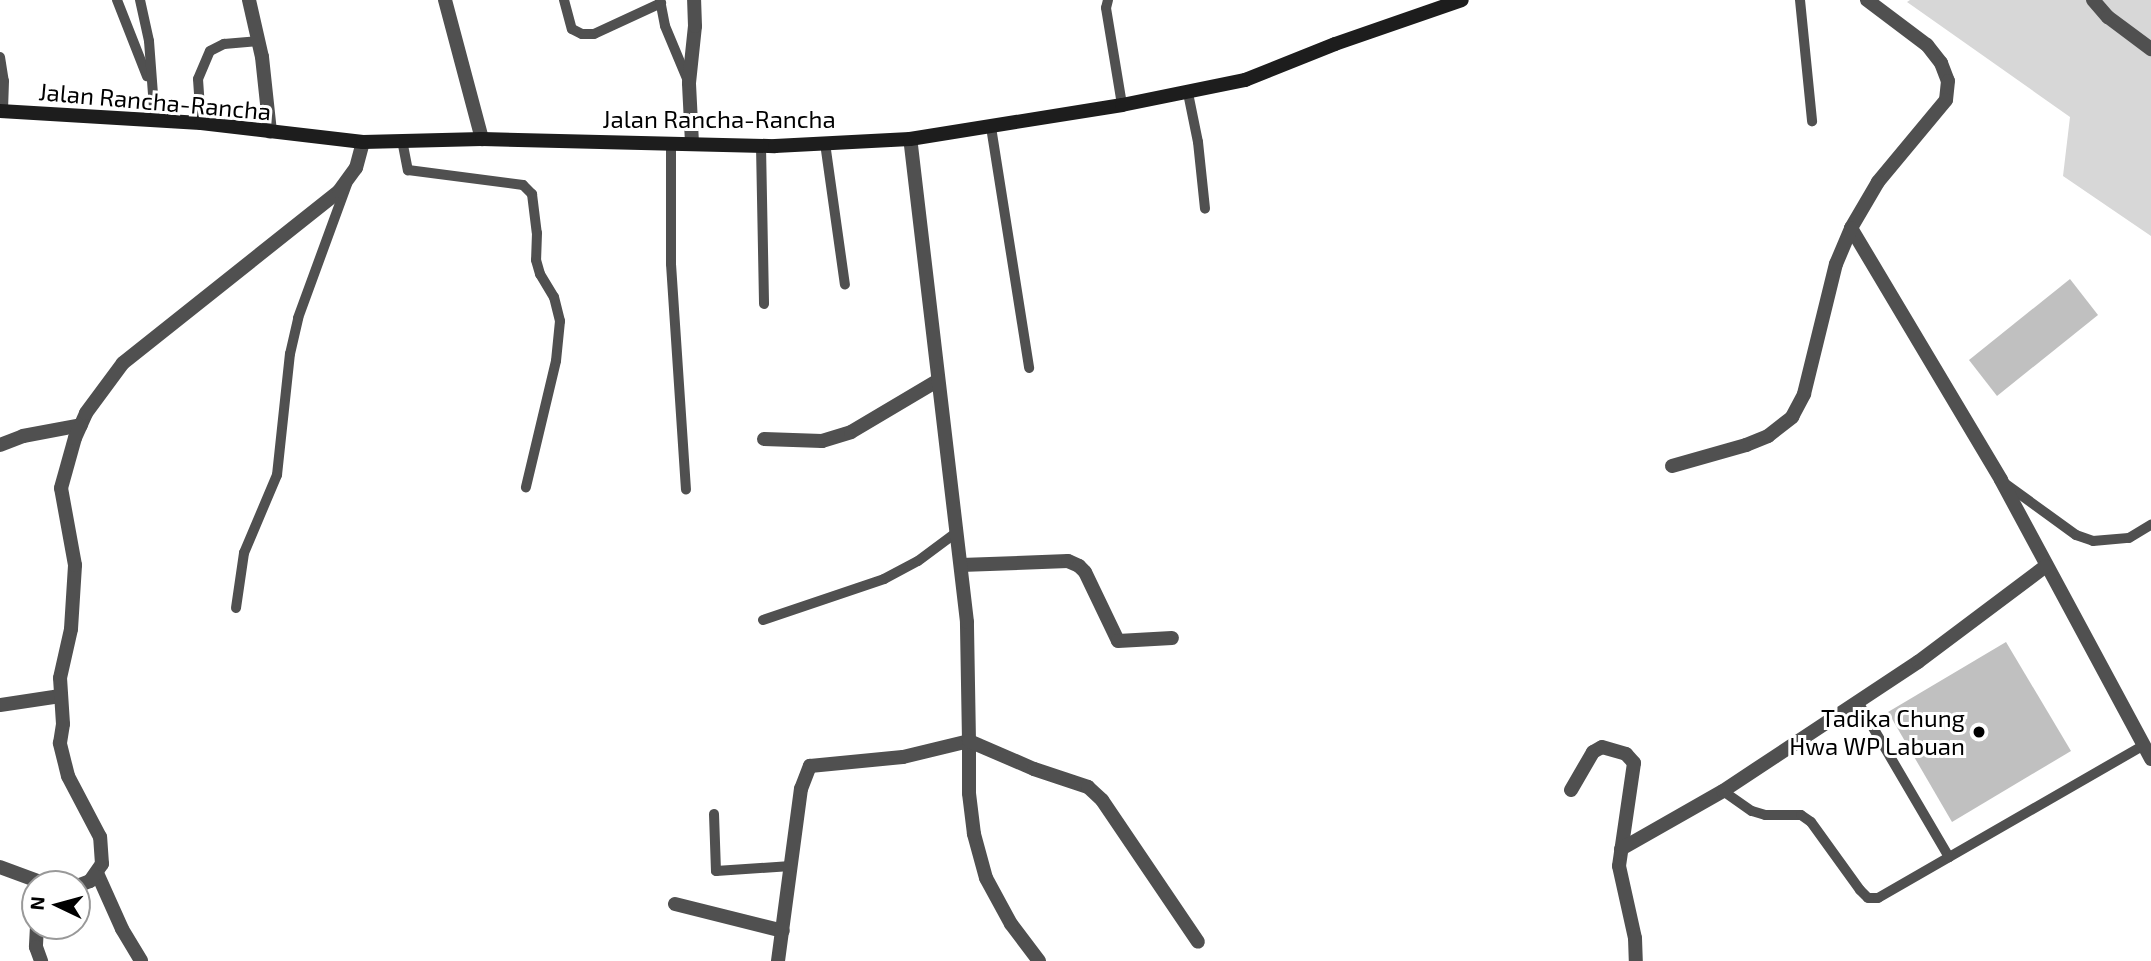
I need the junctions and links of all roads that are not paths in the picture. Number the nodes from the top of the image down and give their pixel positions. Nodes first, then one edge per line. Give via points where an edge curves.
1 (117, 0) edge
2 (140, 0) edge
3 (249, 0) edge
4 (445, 0) edge
5 (564, 0) edge
6 (694, 0) edge
7 (1108, 0) edge
8 (1462, 0) edge
9 (1800, 0) edge
10 (2093, 0) edge
11 (660, 1) edge
12 (1877, 2) edge
13 (258, 41) junction
14 (2151, 49) edge
15 (0, 57) edge
16 (689, 83) junction
17 (150, 85) junction
18 (1188, 93) junction
19 (1122, 105) junction
20 (2, 111) edge
21 (155, 121) junction
22 (1812, 121) dead end
23 (201, 123) junction
24 (991, 127) junction
25 (270, 132) junction
26 (482, 139) junction
27 (910, 139) junction
28 (402, 140) junction
29 (363, 142) junction
30 (671, 143) junction
31 (692, 143) junction
32 (825, 144) junction
33 (761, 146) junction
34 (348, 180) junction
35 (1205, 209) dead end
36 (1851, 228) junction
37 (845, 285) dead end
38 (764, 304) dead end
39 (1030, 368) dead end
40 (937, 381) junction
41 (81, 425) junction
42 (764, 439) dead end
43 (0, 446) edge
44 (1672, 466) dead end
45 (2001, 480) junction
46 (526, 488) dead end
47 (686, 489) dead end
48 (2151, 526) edge
49 (957, 532) junction
50 (961, 565) junction
51 (2046, 566) junction
52 (236, 608) dead end
53 (763, 620) dead end
54 (1171, 638) dead end
55 (60, 696) junction
56 (1858, 702) junction
57 (0, 705) edge
58 (970, 741) junction
59 (2144, 745) junction
60 (2151, 759) edge
61 (1571, 790) dead end
62 (1723, 791) junction
63 (714, 814) dead end
64 (1621, 849) junction
65 (1949, 857) junction
66 (791, 866) junction
67 (0, 867) edge
68 (97, 873) junction
69 (21, 875) edge
70 (91, 877) edge
71 (675, 904) dead end
72 (783, 931) junction
73 (36, 940) edge
74 (1198, 942) dead end
75 (41, 961) edge
76 (141, 961) edge
77 (778, 961) edge
78 (1040, 961) edge
79 (1636, 961) edge

1 - 17 lane
2 - 17 lane via 149,41
3 - 13 street
4 - 26 street
5 - 11 lane via 572,29 582,34 594,34
6 - 16 street
7 - 19 lane
8 - 18 main road, Jalan Rancha-Rancha via 1245,80
9 - 22 lane
10 - 14 street
11 - 16 lane via 665,26
12 - 36 street via 1941,63 1948,81 1946,100 1878,182
13 - 23 lane via 224,44 210,51 198,79
13 - 25 street
15 - 20 lane
16 - 31 street
17 - 21 lane
18 - 19 main road, Jalan Rancha-Rancha
18 - 35 lane
19 - 24 main road, Jalan Rancha-Rancha
20 - 21 main road, Jalan Rancha-Rancha
21 - 23 main road, Jalan Rancha-Rancha
23 - 25 main road, Jalan Rancha-Rancha
24 - 27 main road, Jalan Rancha-Rancha
24 - 39 lane
25 - 29 main road, Jalan Rancha-Rancha
26 - 28 main road, Jalan Rancha-Rancha
26 - 30 main road, Jalan Rancha-Rancha
27 - 32 main road, Jalan Rancha-Rancha
27 - 40 street
28 - 29 main road, Jalan Rancha-Rancha
28 - 46 lane via 408,170 523,185 532,194 536,260 560,321 556,361
29 - 34 street
30 - 31 main road, Jalan Rancha-Rancha
30 - 47 lane via 671,264
31 - 33 main road, Jalan Rancha-Rancha
32 - 33 main road, Jalan Rancha-Rancha
32 - 37 lane
33 - 38 lane
34 - 41 street via 248,266 123,363
34 - 52 lane via 298,318 277,475 244,553
36 - 44 street via 1836,264 1804,394 1792,417 1746,445
36 - 45 street
40 - 42 street via 851,432 822,441
40 - 49 street
41 - 43 street via 23,436
41 - 55 street via 61,488 75,565
45 - 48 lane via 2076,535 2094,541 2129,538
45 - 51 street
49 - 50 street
49 - 53 lane via 884,579
50 - 54 street via 1068,561 1085,572 1118,641
50 - 58 street
51 - 56 street
51 - 59 street
55 - 57 street
55 - 68 street via 63,760 100,837 102,864
56 - 62 street
56 - 65 lane
58 - 66 street via 903,757 810,766 801,789
58 - 74 street via 1088,787 1102,800
58 - 78 street via 969,793 986,878 1011,924
59 - 60 street
59 - 65 lane
61 - 64 street via 1593,752 1602,747 1626,754 1634,763
62 - 64 street
62 - 65 lane via 1752,811 1801,815 1811,822 1868,898 1878,898
63 - 66 lane via 716,871
64 - 79 street via 1620,881 1635,938
66 - 72 street
67 - 69 street
68 - 70 street
68 - 76 street via 121,929
71 - 72 street
72 - 77 street
73 - 75 street

